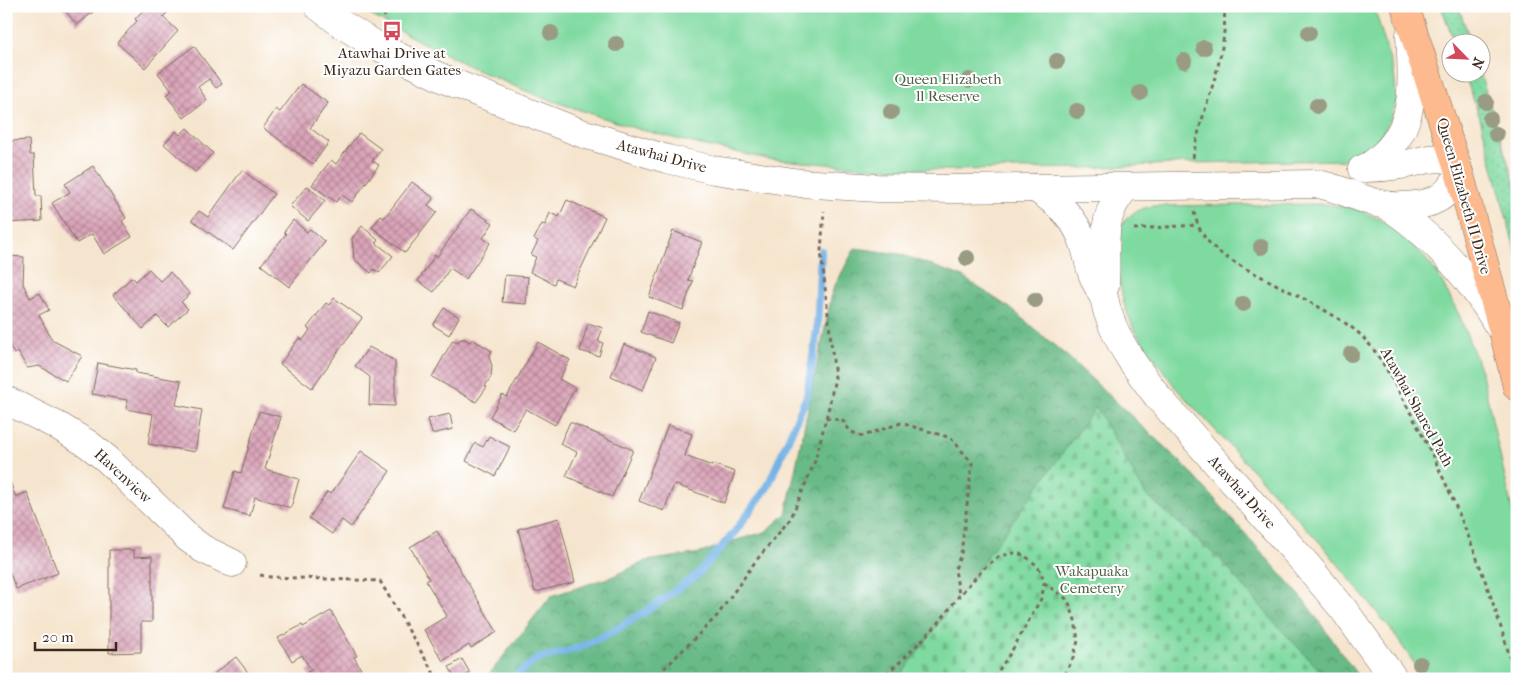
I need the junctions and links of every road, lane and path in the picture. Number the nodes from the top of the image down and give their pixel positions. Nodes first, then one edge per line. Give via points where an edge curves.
1 (318, 6) edge
2 (394, 6) edge
3 (400, 6) edge
4 (1224, 6) edge
5 (1407, 12) edge
6 (1193, 163) dead end
7 (1366, 168) junction
8 (1458, 169) junction
9 (1318, 184) junction
10 (825, 185) junction
11 (1126, 187) junction
12 (1035, 188) junction
13 (1388, 206) junction
14 (1129, 229) dead end
15 (1104, 298) junction
16 (1504, 335) junction
17 (1517, 387) edge
18 (6, 400) edge
19 (826, 418) junction
20 (232, 563) dead end
21 (260, 575) dead end
22 (1044, 582) junction
23 (959, 596) junction
24 (437, 679) edge
25 (652, 679) edge
26 (880, 679) edge
27 (994, 679) edge
28 (1063, 679) edge
29 (1394, 679) edge
30 (1516, 679) edge

1 - 10 street, Atawhai Drive via 385,50 454,83 580,133 667,160 800,184
2 - 3 path
4 - 6 path via 1223,41
5 - 7 street via 1412,80 1408,115 1391,147
5 - 8 highway, Queen Elizabeth II Drive
7 - 8 street via 1446,159
7 - 9 street
8 - 13 street via 1455,182 1437,199
8 - 16 highway, Queen Elizabeth II Drive
9 - 11 street, Atawhai Drive
9 - 13 street
10 - 12 street, Atawhai Drive
10 - 19 path via 821,252 835,378
11 - 12 street, Atawhai Drive
11 - 15 street, Atawhai Drive via 1111,209 1107,225
12 - 15 street, Atawhai Drive via 1062,208 1077,228 1095,282
13 - 16 street via 1420,231 1461,271
14 - 30 path, Atawhai Shared Path via 1198,225 1202,234 1224,256 1340,321 1356,331 1373,349 1426,440 1447,484 1496,614
15 - 29 street, Atawhai Drive via 1120,342 1136,369 1306,564
16 - 17 highway, Queen Elizabeth II Drive
18 - 20 street, Havenview via 88,444 188,538
19 - 23 path via 842,420 851,432 863,436 901,423 951,438 972,463 961,554 955,569
19 - 25 path via 815,461 791,518 716,616
21 - 24 path via 380,581
22 - 23 path via 1034,563 1024,555 1014,553 1000,556 986,566
22 - 27 path via 1042,596
22 - 28 path via 1068,600 1076,620 1078,641
23 - 26 path via 937,625

